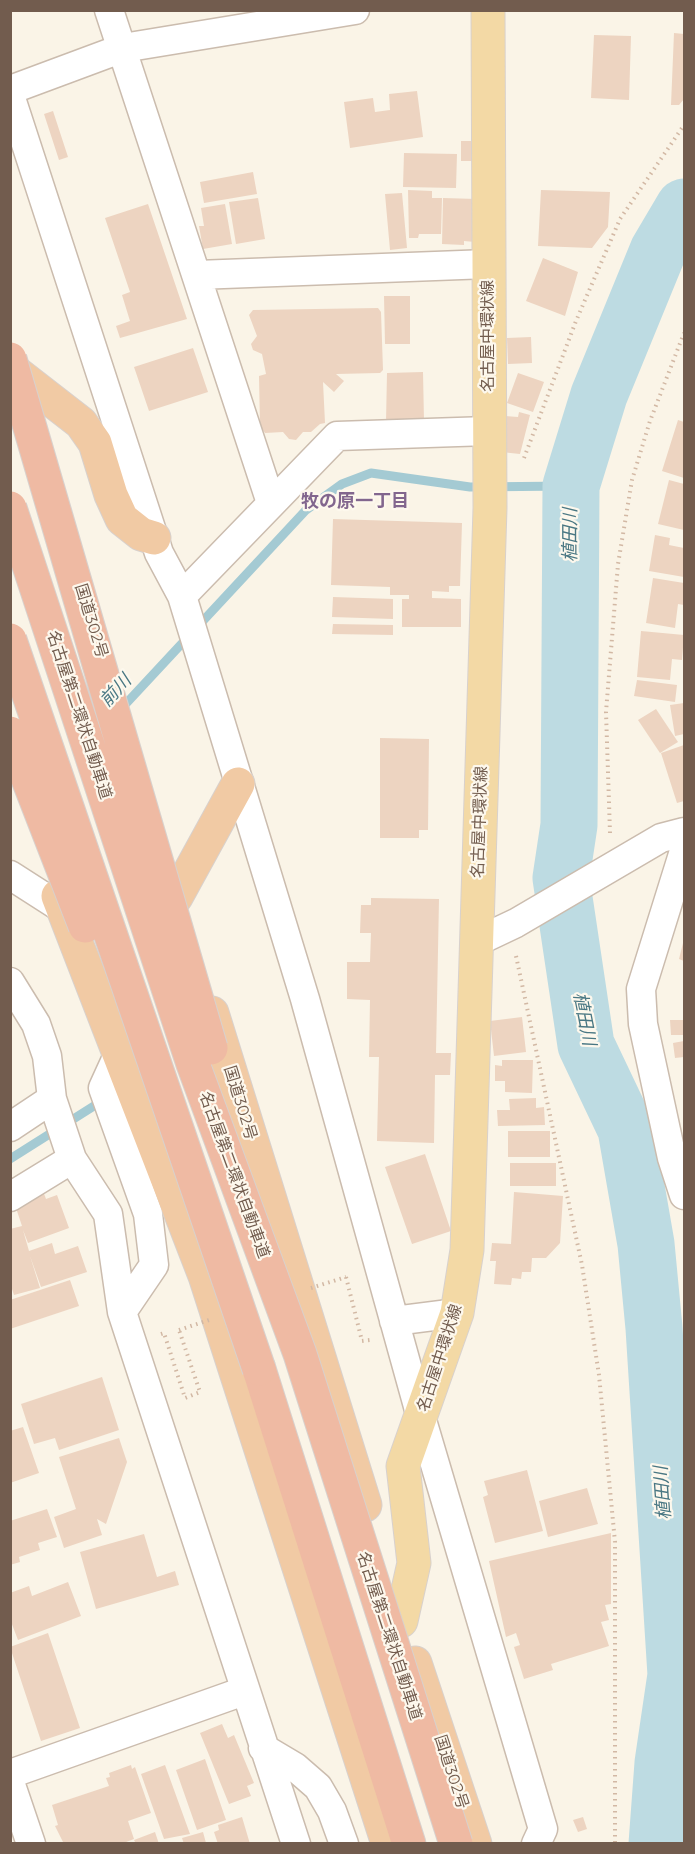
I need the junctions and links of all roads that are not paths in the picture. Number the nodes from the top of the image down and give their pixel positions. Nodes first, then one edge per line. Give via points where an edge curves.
1 (109, 10) edge
2 (355, 10) edge
3 (488, 10) edge
4 (123, 48) junction
5 (10, 92) edge
6 (488, 264) junction
7 (197, 275) junction
8 (12, 363) edge
9 (488, 446) junction
10 (271, 503) junction
11 (10, 508) edge
12 (154, 538) junction
13 (182, 596) junction
14 (10, 640) edge
15 (10, 733) edge
16 (10, 773) edge
17 (238, 784) junction
18 (677, 841) edge
19 (10, 875) edge
20 (679, 895) edge
21 (176, 897) junction
22 (63, 909) junction
23 (476, 942) junction
24 (10, 982) edge
25 (119, 1055) junction
26 (55, 1107) junction
27 (10, 1126) edge
28 (70, 1154) junction
29 (684, 1195) edge
30 (10, 1197) edge
31 (159, 1201) junction
32 (122, 1312) junction
33 (457, 1313) junction
34 (394, 1321) junction
35 (300, 1354) junction
36 (259, 1369) junction
37 (421, 1417) junction
38 (401, 1621) junction
39 (244, 1691) junction
40 (263, 1748) junction
41 (10, 1774) edge
42 (10, 1782) edge
43 (31, 1844) edge
44 (296, 1844) edge
45 (344, 1844) edge
46 (388, 1844) edge
47 (409, 1844) edge
48 (456, 1844) edge
49 (475, 1844) edge
50 (536, 1844) edge

1 - 4 street
2 - 4 street
3 - 6 main road, 名古屋中環状線
4 - 5 street
4 - 7 street
5 - 12 street
6 - 7 street
6 - 9 main road, 名古屋中環状線
7 - 10 street
8 - 12 highway via 81,423 95,443 122,519 141,534
8 - 21 highway, 国道302号, bridge
8 - 35 highway, bridge
9 - 10 street via 337,436
9 - 23 main road, 名古屋中環状線 via 490,508
10 - 13 street
11 - 35 highway, 名古屋第二環状自動車道, bridge via 193,1064
12 - 13 street
13 - 17 street
14 - 36 highway, bridge
15 - 36 highway, bridge
16 - 22 highway
17 - 21 highway
17 - 34 street via 305,999
18 - 20 street
18 - 23 street via 610,870
19 - 22 street
20 - 29 street via 640,989 643,1024 672,1158
21 - 38 highway, 国道302号
22 - 25 highway
23 - 33 main road, 名古屋中環状線 via 467,1250
24 - 26 street via 36,1024 47,1056
25 - 31 highway
25 - 31 street via 103,1088
26 - 27 street
26 - 28 street
28 - 30 street
28 - 32 street via 108,1214
31 - 32 street via 154,1265
31 - 46 highway via 205,1275
32 - 39 street
33 - 34 street
33 - 37 main road, 名古屋中環状線
34 - 37 street
35 - 48 highway, 名古屋第二環状自動車道, bridge
36 - 47 highway
37 - 38 main road, 名古屋中環状線 via 403,1466 414,1563
37 - 50 street via 543,1829
38 - 49 highway, 国道302号
39 - 40 street
39 - 41 street
40 - 44 street
40 - 45 street via 295,1767 318,1787
42 - 43 street

